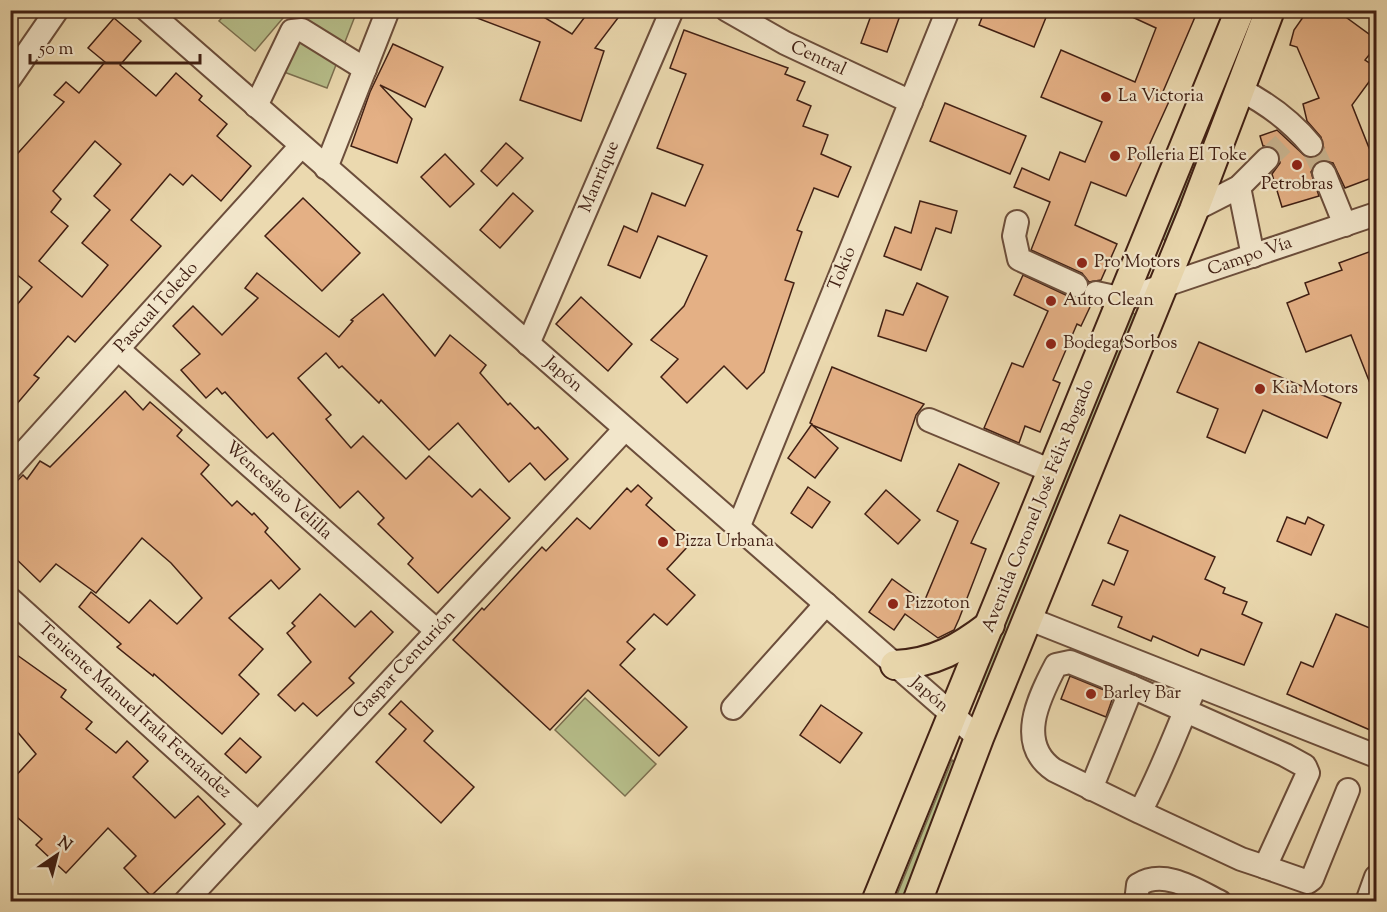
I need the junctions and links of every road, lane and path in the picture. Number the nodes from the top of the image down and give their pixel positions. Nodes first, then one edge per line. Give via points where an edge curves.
1 (57, 10) edge
2 (147, 10) edge
3 (388, 10) edge
4 (672, 10) edge
5 (727, 10) edge
6 (948, 10) edge
7 (1240, 10) edge
8 (1270, 10) edge
9 (365, 69) junction
10 (10, 78) edge
11 (1239, 89) junction
12 (911, 102) junction
13 (256, 105) junction
14 (1300, 136) tunnel mouth
15 (302, 146) junction
16 (1267, 159) tunnel mouth
17 (326, 168) junction
18 (1324, 173) tunnel mouth
19 (1239, 187) junction
20 (1194, 210) junction
21 (1377, 214) edge
22 (1017, 222) dead end
23 (1346, 225) junction
24 (1253, 256) junction
25 (1162, 286) junction
26 (1124, 299) junction
27 (528, 344) junction
28 (119, 350) junction
29 (929, 420) dead end
30 (626, 429) junction
31 (10, 468) edge
32 (1054, 472) junction
33 (738, 528) junction
34 (10, 599) edge
35 (825, 604) junction
36 (1028, 618) junction
37 (990, 625) junction
38 (437, 632) junction
39 (895, 666) junction
40 (1196, 685) junction
41 (1132, 687) junction
42 (733, 708) dead end
43 (1185, 712) junction
44 (954, 717) junction
45 (979, 738) junction
46 (1377, 756) edge
47 (1091, 789) junction
48 (1348, 790) dead end
49 (1140, 812) junction
50 (258, 823) junction
51 (1265, 867) junction
52 (1377, 877) edge
53 (185, 902) edge
54 (876, 902) edge
55 (917, 902) edge
56 (1136, 902) edge
57 (1220, 902) edge
58 (1367, 902) edge

1 - 10 street
2 - 13 street, Japón
3 - 9 street
4 - 27 street, Manrique
5 - 12 street, Central via 785,43
6 - 12 street, Tokio
7 - 26 main road, Avenida Coronel José Félix Bogado
8 - 11 main road, Avenida Coronel José Félix Bogado
9 - 13 street via 296,29
9 - 17 street
11 - 14 street via 1274,110
11 - 20 main road, Avenida Coronel José Félix Bogado
12 - 33 street, Tokio
13 - 15 street, Japón
15 - 17 street, Japón
15 - 28 street, Pascual Toledo
16 - 19 street
17 - 27 street, Japón
18 - 23 street
19 - 20 street
19 - 24 street
20 - 25 main road, Avenida Coronel José Félix Bogado
21 - 23 street, Campo Vía
22 - 26 street via 1014,236 1018,260 1086,289
23 - 24 street, Campo Vía
24 - 25 street, Campo Vía
25 - 26 street, Campo Vía
25 - 36 main road, Avenida Coronel José Félix Bogado
26 - 32 main road, Avenida Coronel José Félix Bogado
27 - 30 street, Japón
28 - 31 street, Pascual Toledo
28 - 38 street, Wenceslao Velilla
29 - 32 street
30 - 33 street, Japón
30 - 38 street, Gaspar Centurión
32 - 37 main road, Avenida Coronel José Félix Bogado
33 - 35 street, Japón
34 - 50 street, Teniente Manuel Irala Fernández
35 - 39 street, Japón
35 - 42 street
36 - 40 street
36 - 45 main road, Avenida Coronel José Félix Bogado
37 - 39 main road via 949,654 920,664
37 - 44 main road, Avenida Coronel José Félix Bogado
38 - 50 street, Gaspar Centurión
39 - 44 street, Japón
40 - 43 street
40 - 46 street
41 - 43 street
41 - 47 street
41 - 47 street via 1070,662 1061,662 1052,672 1031,730 1036,751 1042,762
43 - 49 street
43 - 51 street via 1285,755 1307,770
44 - 45 street, Japón
44 - 54 main road, Avenida Coronel José Félix Bogado
45 - 55 main road, Avenida Coronel José Félix Bogado
47 - 49 street
48 - 51 street via 1312,879 1301,881
49 - 51 street
50 - 53 street, Gaspar Centurión
52 - 58 street
56 - 57 street via 1138,885 1149,878 1169,879

